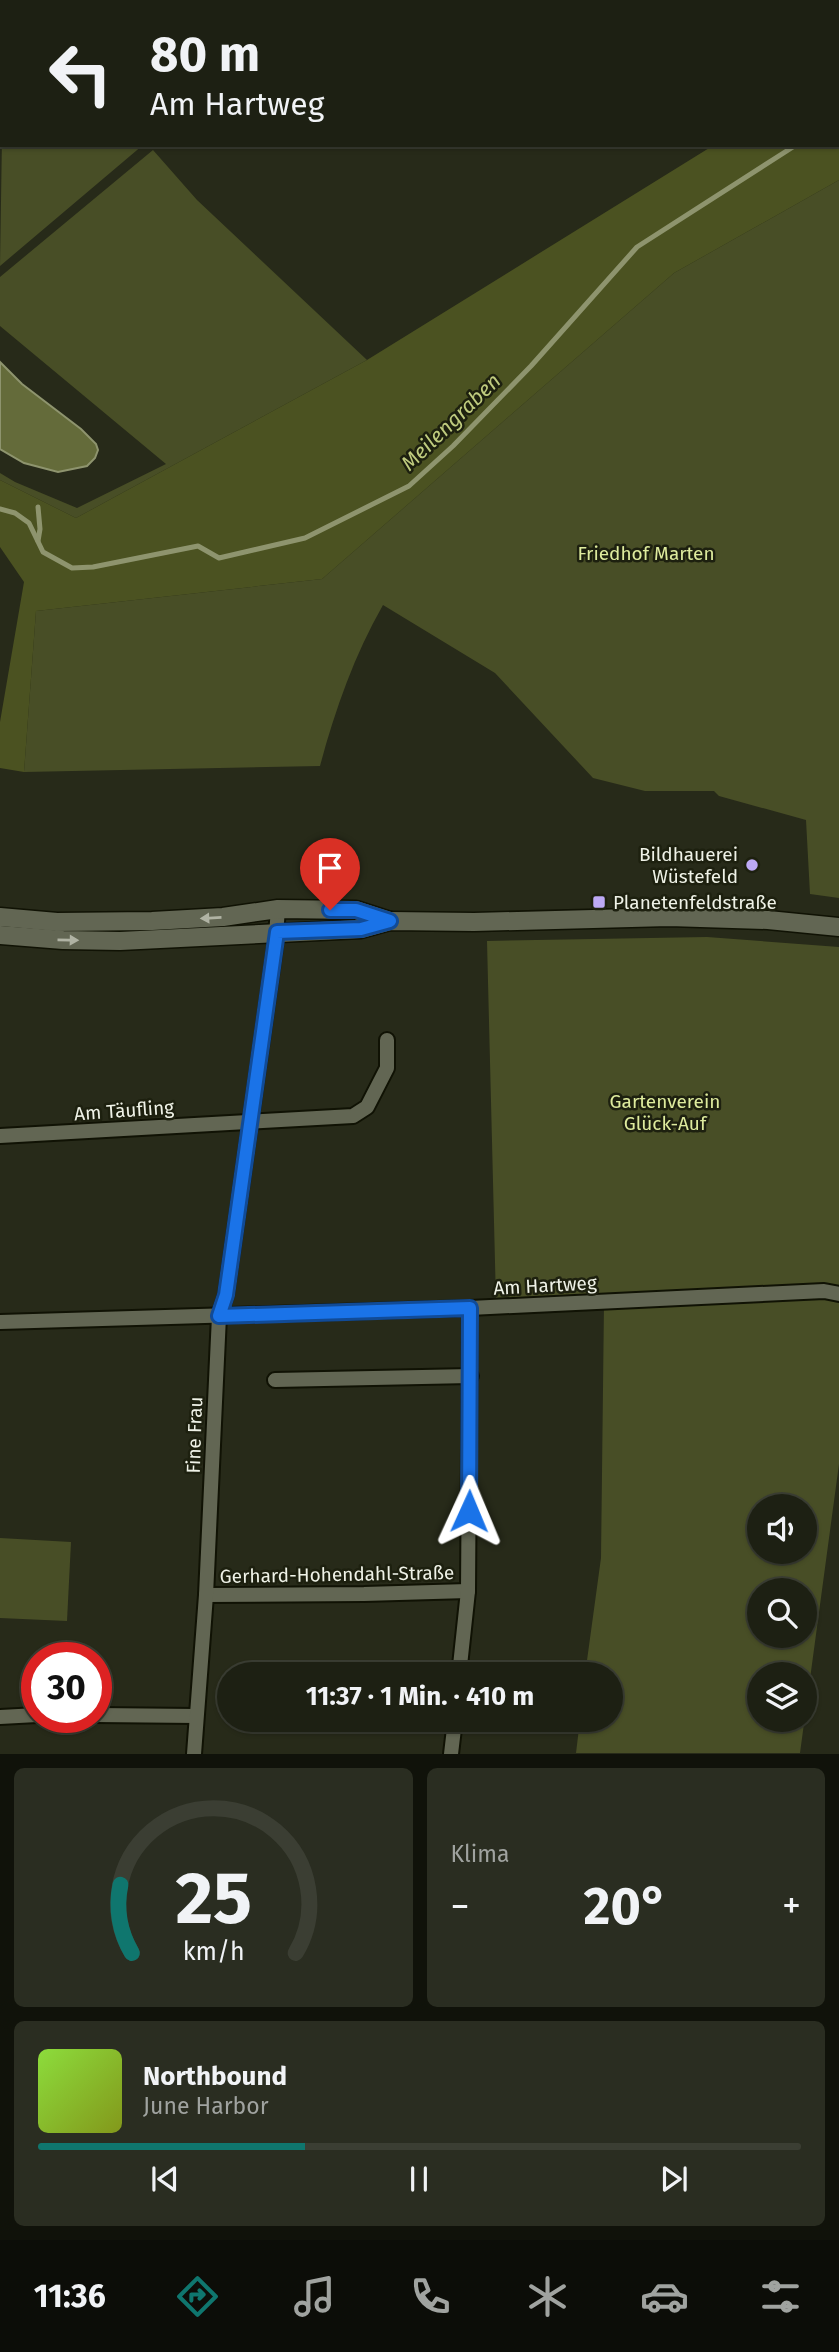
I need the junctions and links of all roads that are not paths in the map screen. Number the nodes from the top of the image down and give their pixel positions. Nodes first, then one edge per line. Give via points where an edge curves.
1 (278, 909) junction
2 (0, 917) edge
3 (390, 921) junction
4 (839, 927) edge
5 (277, 932) junction
6 (0, 935) edge
7 (387, 1040) dead end
8 (250, 1121) junction
9 (0, 1136) edge
10 (839, 1294) edge
11 (470, 1308) junction
12 (219, 1316) junction
13 (0, 1322) edge
14 (471, 1376) junction
15 (275, 1380) dead end
16 (468, 1591) junction
17 (206, 1595) junction
18 (460, 1662) edge
19 (112, 1715) edge
20 (21, 1716) edge
21 (196, 1716) junction
22 (0, 1717) edge
23 (454, 1732) edge
24 (194, 1754) edge
25 (451, 1754) edge

1 -> 2 street via 223,918 152,921
1 - 3 street via 356,910
1 - 5 street
3 - 4 street via 700,917
3 - 5 street via 361,929
6 -> 5 street via 120,941
5 - 8 street, Fine Frau
7 - 8 street via 387,1068 361,1113
8 - 9 street, Am Täufling
8 - 12 street, Fine Frau via 226,1295
10 - 11 street, Am Hartweg via 824,1291
11 - 12 street, Am Hartweg
11 - 14 street
12 - 13 street, Am Hartweg
12 - 17 street, Fine Frau
14 - 15 street
14 - 16 street
16 - 17 street, Gerhard-Hohendahl-Straße
16 - 18 street
17 - 21 street, Fine Frau
19 - 21 street
20 - 22 street
21 - 24 street, Fine Frau
23 - 25 street

